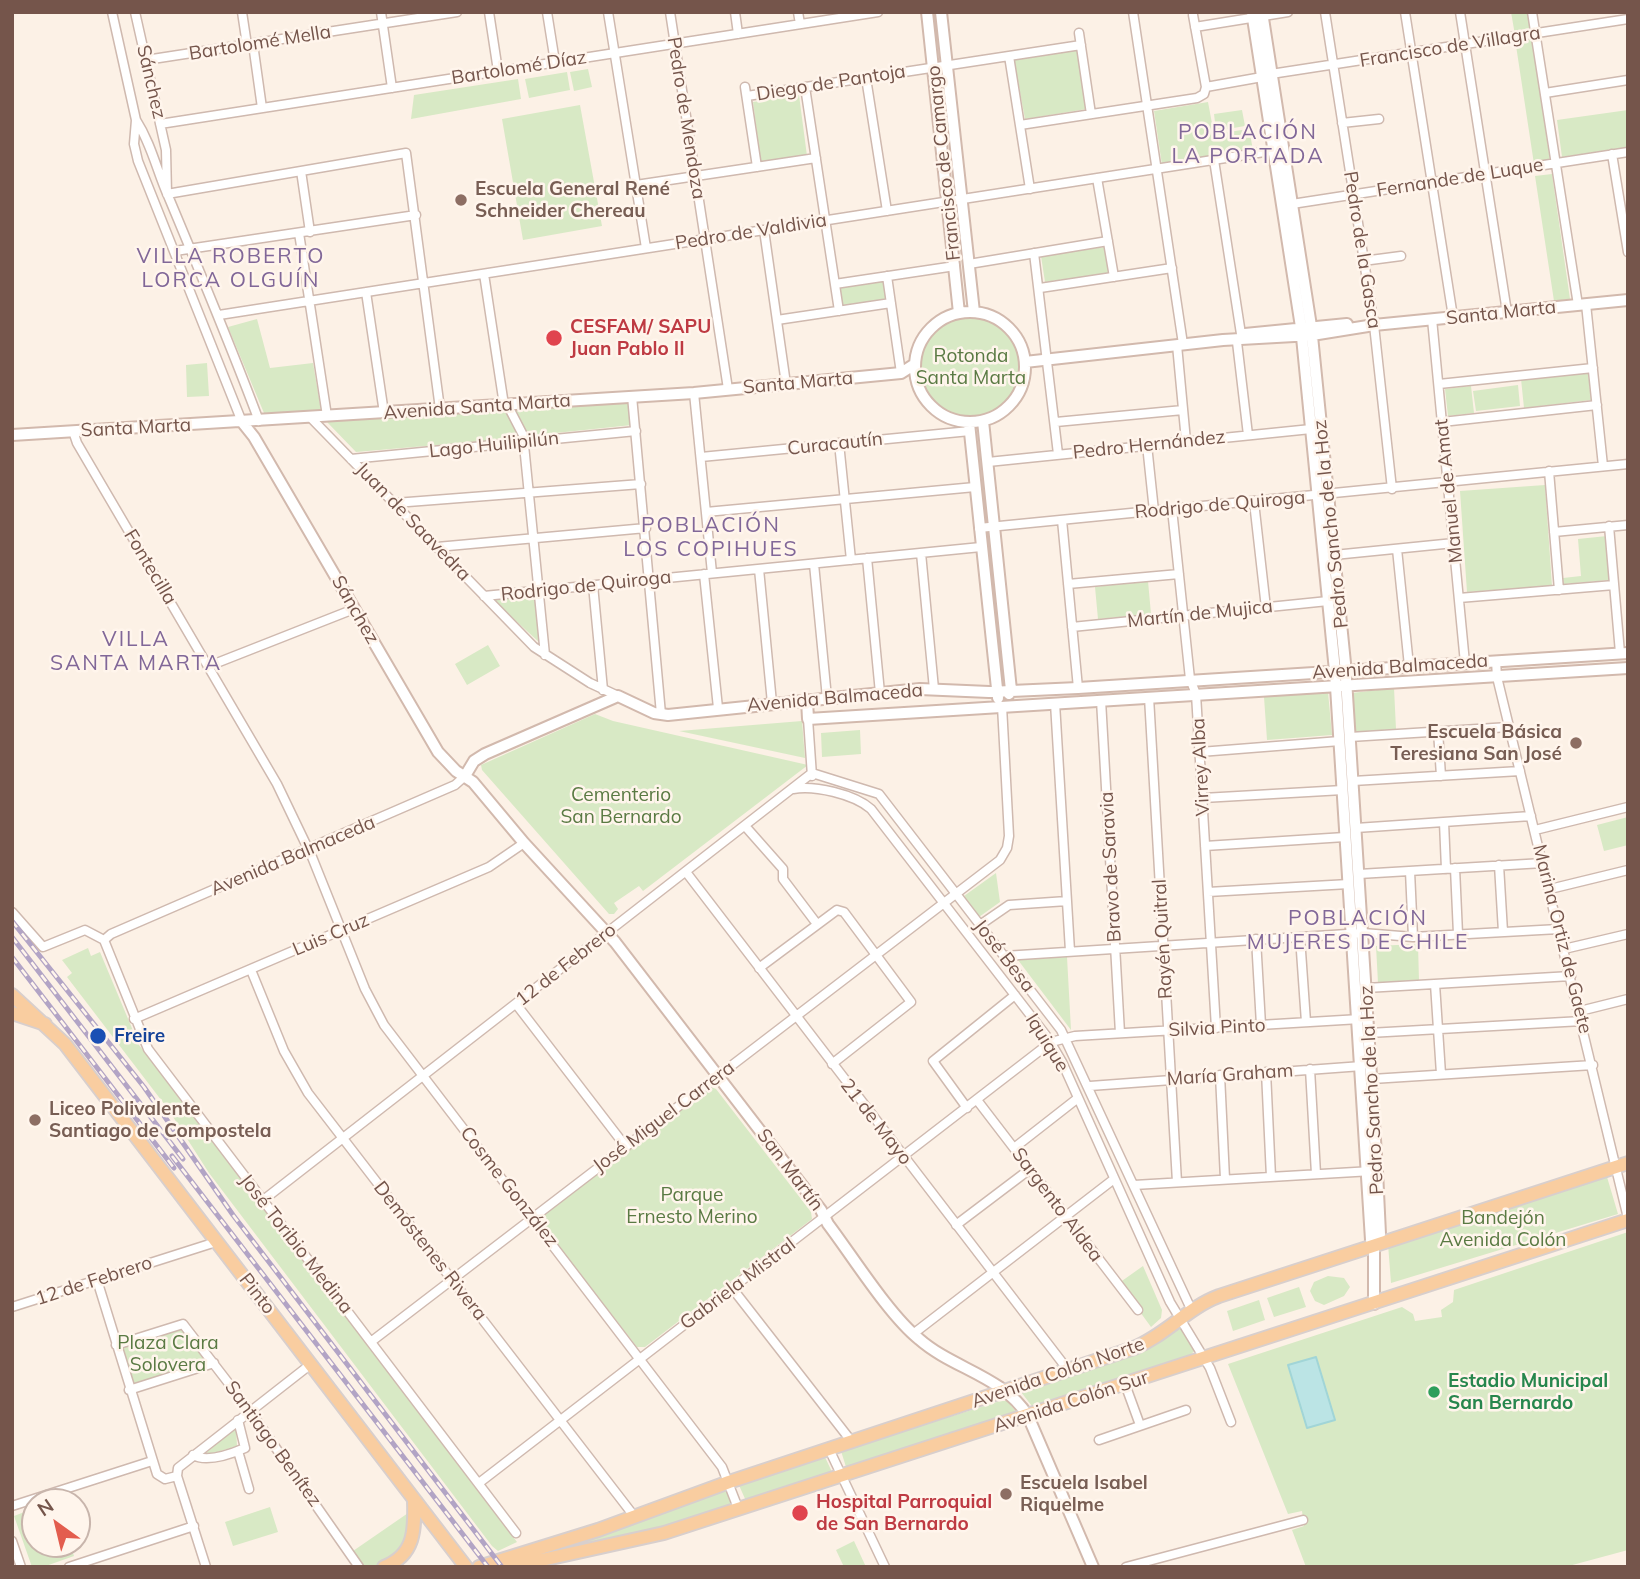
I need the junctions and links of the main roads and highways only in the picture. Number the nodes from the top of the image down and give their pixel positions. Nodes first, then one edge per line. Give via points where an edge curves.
1 (12, 995) edge
2 (12, 1013) edge
3 (45, 1024) junction
4 (1621, 1166) edge
5 (1628, 1219) edge
6 (414, 1500) junction
7 (464, 1564) edge
8 (384, 1567) edge
9 (479, 1567) edge
10 (510, 1567) edge

1 - 3 main road, Pinto
2 - 3 main road, Pinto
3 - 6 main road, Pinto via 65,1044
4 - 9 main road, Avenida Colón Norte via 1219,1296 1191,1309 1144,1344
5 - 10 main road, Avenida Colón Sur via 638,1540
6 - 7 main road, Pinto
6 - 8 main road via 411,1545

